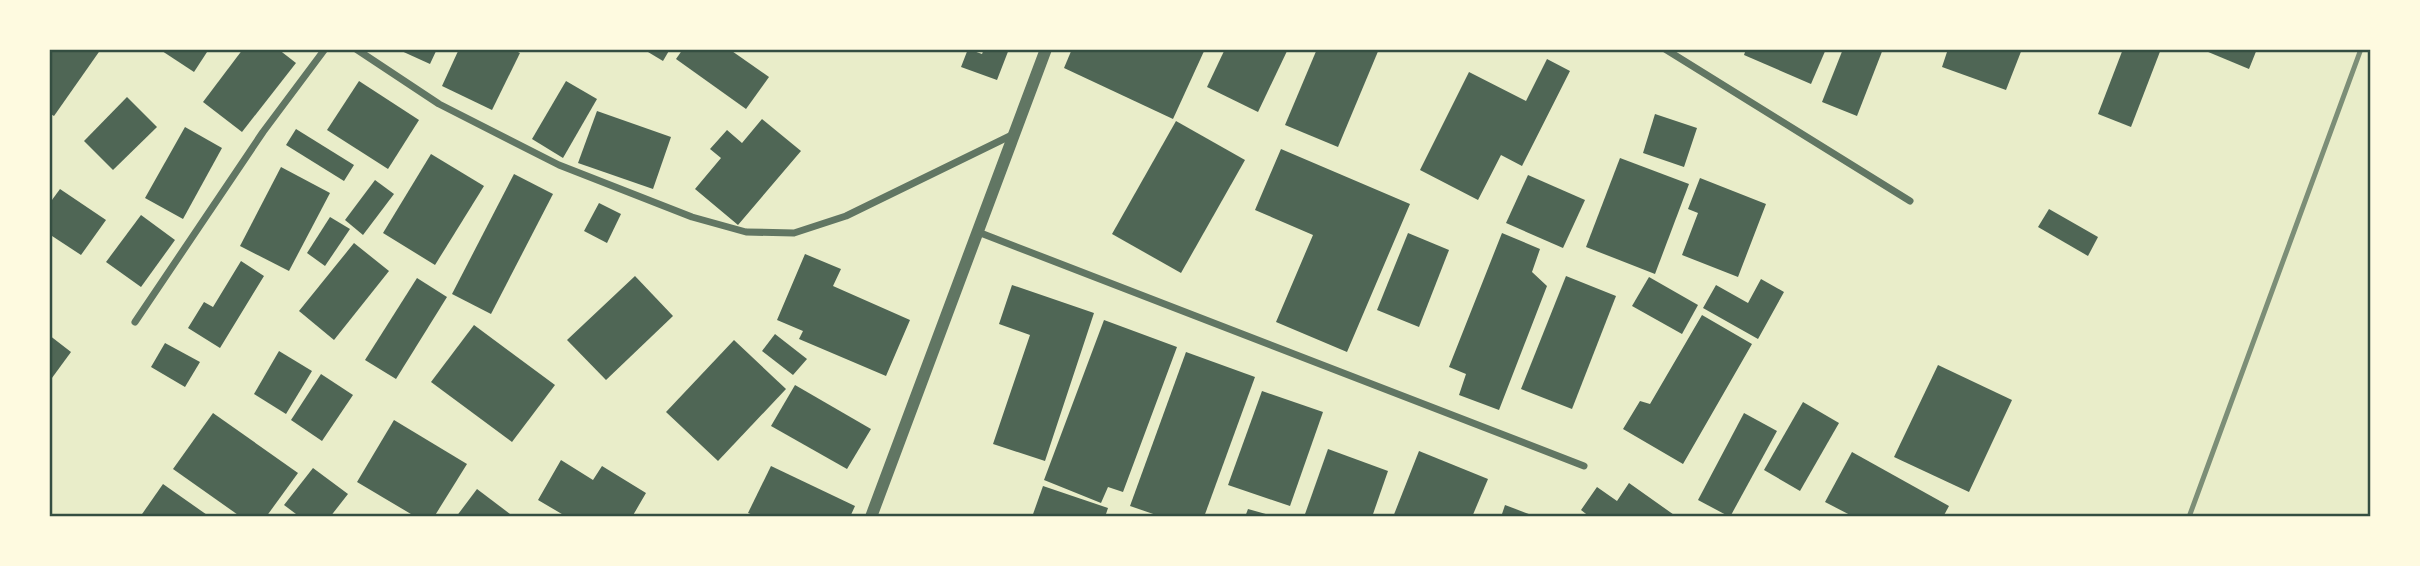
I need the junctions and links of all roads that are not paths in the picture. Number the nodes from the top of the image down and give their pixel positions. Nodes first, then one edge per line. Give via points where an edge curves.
1 (325, 49) edge
2 (356, 49) edge
3 (1046, 49) edge
4 (1665, 49) edge
5 (1014, 134) junction
6 (1910, 201) dead end
7 (978, 232) junction
8 (135, 322) dead end
9 (1584, 466) dead end
10 (871, 517) edge

1 - 8 street
2 - 5 street via 439,104 559,165 692,217 746,232 794,233 846,216
3 - 5 street
4 - 6 street
5 - 7 street
7 - 9 street
7 - 10 street

